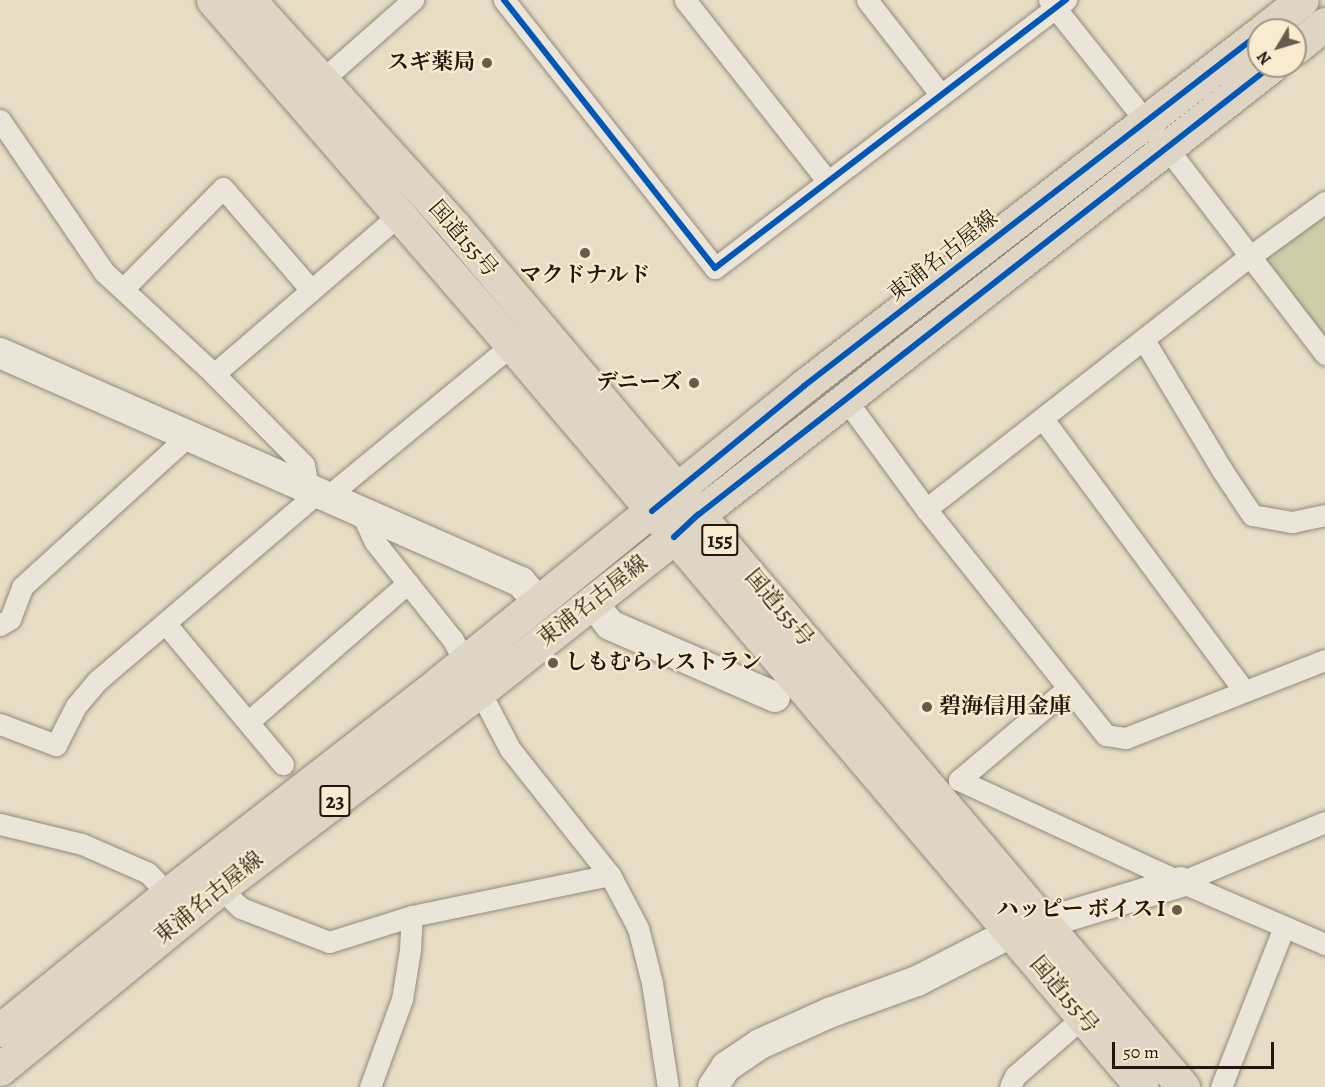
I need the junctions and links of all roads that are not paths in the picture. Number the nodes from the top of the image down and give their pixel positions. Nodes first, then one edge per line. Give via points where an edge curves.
1 (213, 0) edge
2 (249, 0) edge
3 (413, 0) edge
4 (504, 0) edge
5 (685, 0) edge
6 (867, 0) edge
7 (1302, 0) edge
8 (1057, 3) edge
9 (1279, 18) edge
10 (1325, 24) edge
11 (1307, 38) edge
12 (1247, 43) edge
13 (1256, 78) edge
14 (321, 81) junction
15 (941, 95) junction
16 (0, 120) edge
17 (1146, 123) junction
18 (1167, 148) junction
19 (828, 182) junction
20 (1325, 202) edge
21 (400, 214) junction
22 (1250, 257) junction
23 (123, 289) junction
24 (311, 290) junction
25 (1144, 340) junction
26 (512, 345) junction
27 (0, 353) edge
28 (1325, 354) edge
29 (214, 374) junction
30 (846, 400) junction
31 (1043, 419) junction
32 (188, 436) junction
33 (677, 490) junction
34 (318, 492) junction
35 (926, 509) junction
36 (360, 510) junction
37 (652, 511) junction
38 (698, 515) junction
39 (1325, 515) edge
40 (674, 537) junction
41 (408, 583) junction
42 (538, 602) junction
43 (592, 602) junction
44 (165, 623) junction
45 (0, 625) edge
46 (1325, 660) edge
47 (465, 662) junction
48 (1068, 688) junction
49 (480, 691) junction
50 (1244, 691) junction
51 (775, 697) dead end
52 (248, 722) junction
53 (0, 724) edge
54 (283, 764) dead end
55 (1325, 822) edge
56 (0, 824) edge
57 (610, 875) junction
58 (1181, 882) junction
59 (220, 888) junction
60 (168, 894) junction
61 (412, 916) junction
62 (1044, 923) junction
63 (1284, 927) junction
64 (1011, 933) junction
65 (1325, 945) edge
66 (1083, 1017) junction
67 (0, 1030) edge
68 (0, 1069) edge
69 (370, 1087) edge
70 (668, 1087) edge
71 (713, 1087) edge
72 (1010, 1087) edge
73 (1142, 1087) edge
74 (1183, 1087) edge
75 (1221, 1087) edge

1 - 21 main road, 国道155号 / 155
2 - 14 main road, 国道155号 / 155
3 - 14 street
4 - 19 street via 716,268
5 - 19 street
6 - 15 street
7 - 9 main road
8 - 15 street
8 - 17 street
10 - 11 main road
12 - 17 main road, 東浦名古屋線 / 23
13 - 18 main road, 東浦名古屋線 / 23
14 - 33 main road, 国道155号 / 155 via 453,225
15 - 19 street
16 - 23 street via 104,272
17 - 18 street
17 - 33 main road, 東浦名古屋線 / 23 via 804,386
18 - 22 street
18 - 30 main road, 東浦名古屋線 / 23
20 - 22 street
21 - 24 street
21 - 26 main road, 国道155号 / 155
22 - 25 street
22 - 28 street
23 - 24 street via 223,188
23 - 29 street
24 - 29 street
25 - 31 street
25 - 39 street via 1252,515 1292,522
26 - 34 street
26 - 37 main road, 国道155号 / 155
27 - 32 street
29 - 34 street via 304,465
30 - 35 street
30 - 38 main road, 東浦名古屋線 / 23
31 - 35 street
31 - 50 street
32 - 34 street
32 - 45 street via 22,587 10,619
33 - 37 main road, 東浦名古屋線 / 23
33 - 38 main road, 国道155号 / 155
34 - 36 street
34 - 44 street
35 - 48 street
36 - 41 street via 375,542
36 - 42 street via 521,582
37 - 40 main road, 国道155号 / 155
37 - 42 main road, 東浦名古屋線 / 23
38 - 40 main road, 東浦名古屋線 / 23
38 - 62 main road, 国道155号 / 155
40 - 43 main road, 東浦名古屋線 / 23
40 - 64 main road, 国道155号 / 155
41 - 47 street via 453,640
41 - 52 street
42 - 47 main road, 東浦名古屋線 / 23
43 - 49 main road, 東浦名古屋線 / 23
43 - 51 street via 610,625
44 - 52 street
44 - 53 street via 97,681 76,706 56,745
46 - 50 street
47 - 49 street
47 - 60 main road, 東浦名古屋線 / 23
48 - 50 street via 1106,735 1126,738
48 - 58 street via 959,780
49 - 57 street via 510,749
49 - 59 main road, 東浦名古屋線 / 23
52 - 54 street
55 - 58 street
56 - 60 street via 82,844 148,873
57 - 61 street
57 - 70 street via 638,928 652,983
58 - 62 street
58 - 63 street
59 - 61 street via 241,908 329,942
59 - 68 main road, 東浦名古屋線 / 23
60 - 67 main road, 東浦名古屋線 / 23
61 - 69 street via 402,999
62 - 64 street
62 - 74 main road, 国道155号 / 155
63 - 65 street
63 - 75 street
64 - 66 main road, 国道155号 / 155
64 - 71 street via 917,981 829,1013 760,1044 726,1068
66 - 72 street via 1015,1076
66 - 73 main road, 国道155号 / 155

